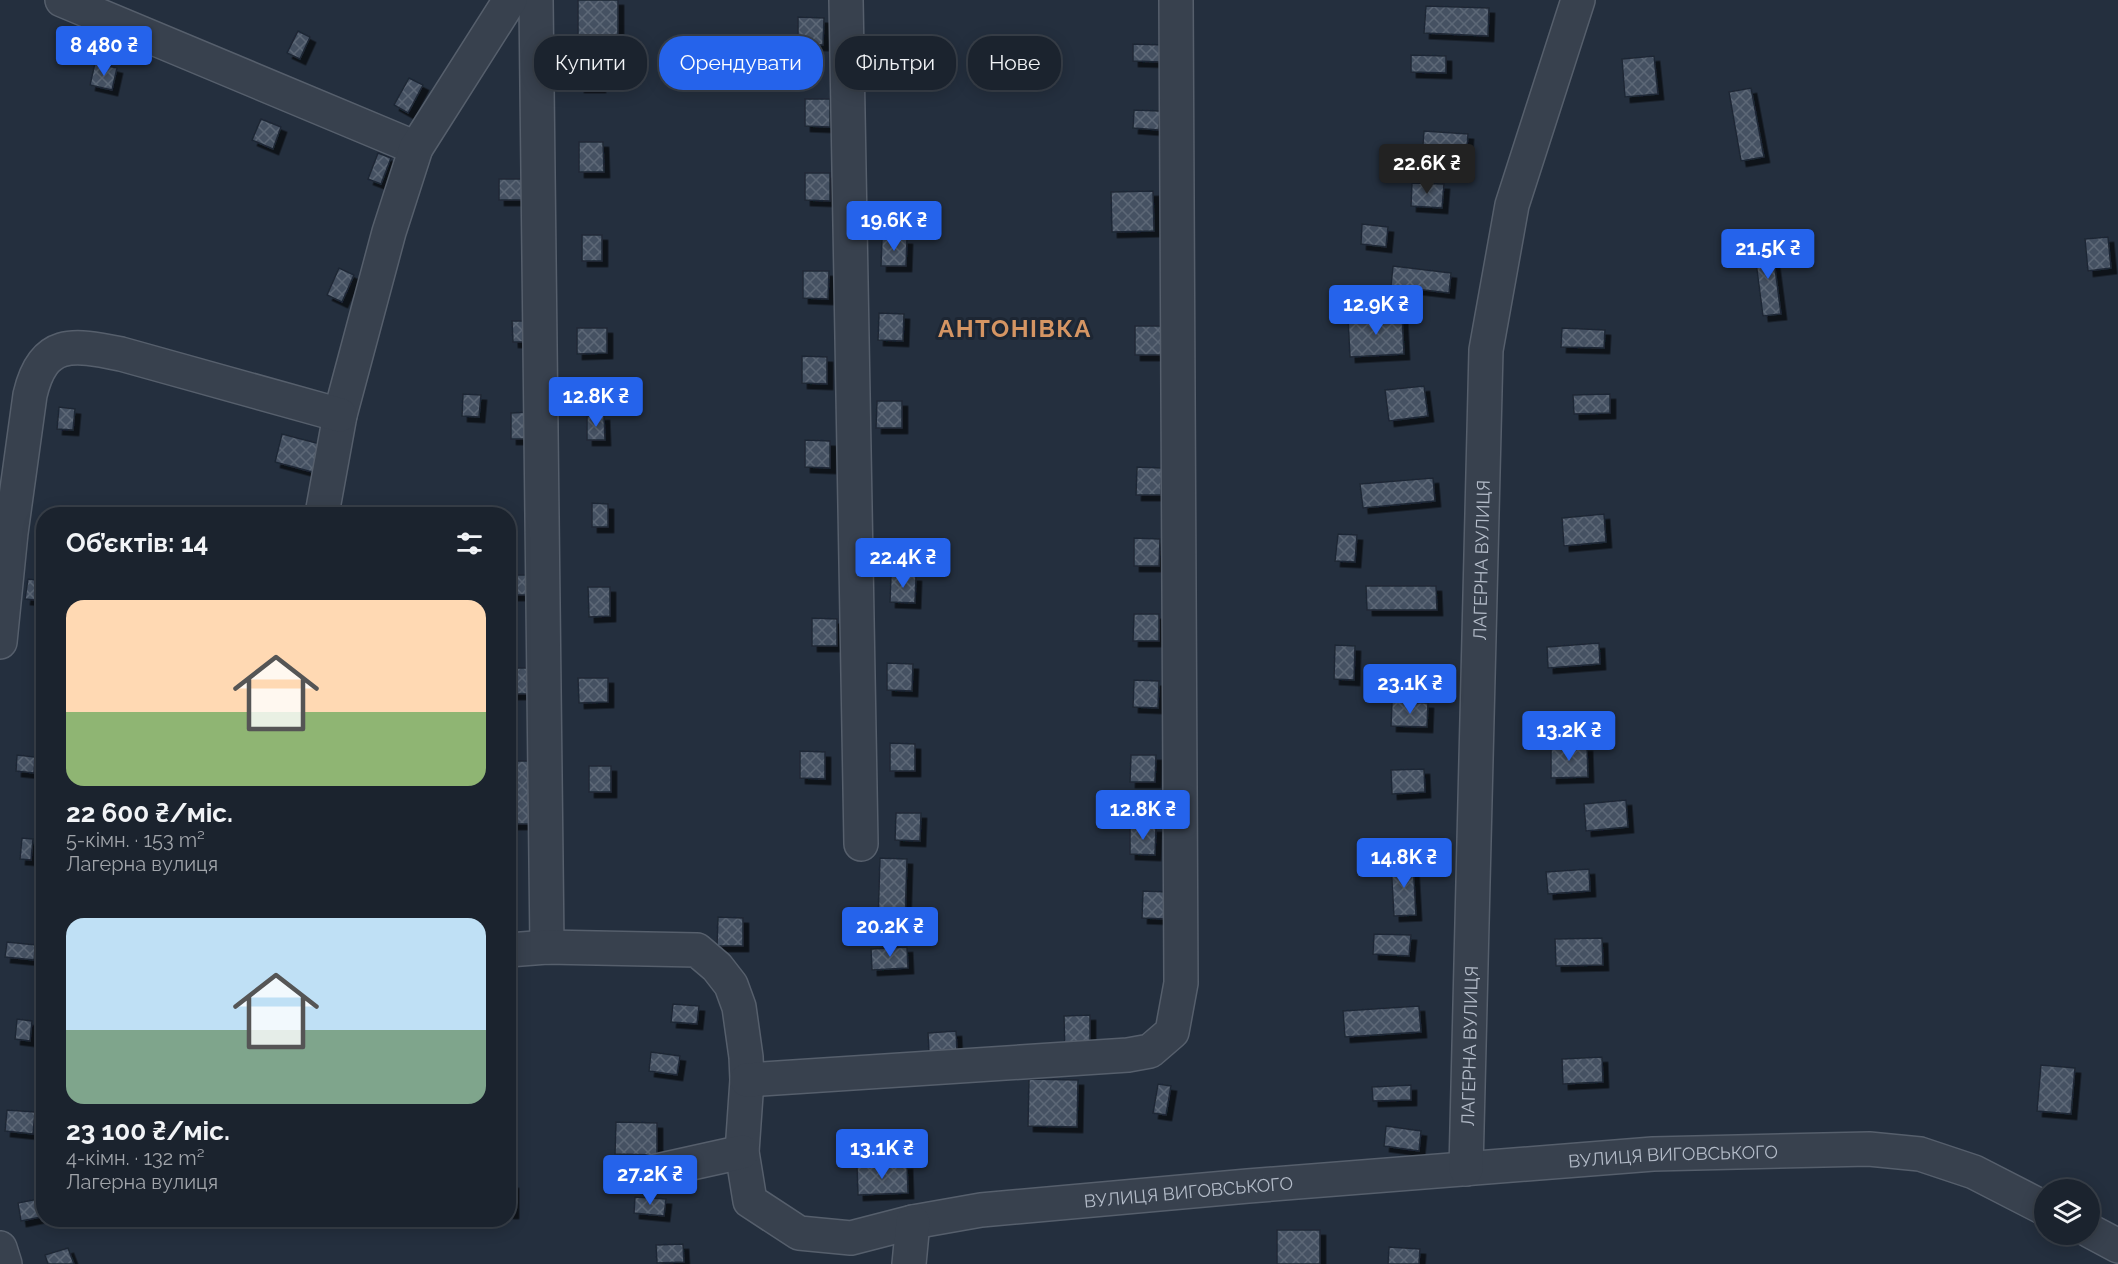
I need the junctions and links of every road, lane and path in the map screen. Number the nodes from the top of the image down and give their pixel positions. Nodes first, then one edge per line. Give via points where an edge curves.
1 (62, 0) edge
2 (510, 0) edge
3 (536, 0) edge
4 (846, 0) edge
5 (1176, 0) edge
6 (1578, 0) edge
7 (416, 148) junction
8 (340, 415) junction
9 (323, 507) edge
10 (0, 642) edge
11 (861, 844) dead end
12 (548, 947) junction
13 (516, 949) edge
14 (747, 1080) junction
15 (742, 1152) junction
16 (1466, 1169) junction
17 (647, 1173) dead end
18 (2034, 1203) edge
19 (913, 1222) junction
20 (2100, 1236) edge
21 (2118, 1246) edge
22 (0, 1248) edge
23 (5, 1264) edge
24 (909, 1264) edge

1 - 7 street
2 - 7 street
3 - 12 street
4 - 11 street
5 - 14 street via 1181,983 1172,1032 1150,1051 1128,1056
6 - 16 street, ЛАГЕРНА ВУЛИЦЯ via 1512,205 1486,350
7 - 8 street
8 - 9 street
8 - 10 street via 93,348 65,348 52,354 41,364 30,395
12 - 13 street, ВУЛИЦЯ ВИГОВСЬКОГО
12 - 14 street, ВУЛИЦЯ ВИГОВСЬКОГО via 698,950 731,985 738,1007
14 - 15 street, ВУЛИЦЯ ВИГОВСЬКОГО
15 - 17 street
15 - 19 street, ВУЛИЦЯ ВИГОВСЬКОГО via 750,1201 799,1233 851,1238
16 - 18 street, ВУЛИЦЯ ВИГОВСЬКОГО via 1653,1154 1869,1149 1920,1154 1974,1172
16 - 19 street, ВУЛИЦЯ ВИГОВСЬКОГО via 981,1210
19 - 24 street
20 - 21 street
22 - 23 street

